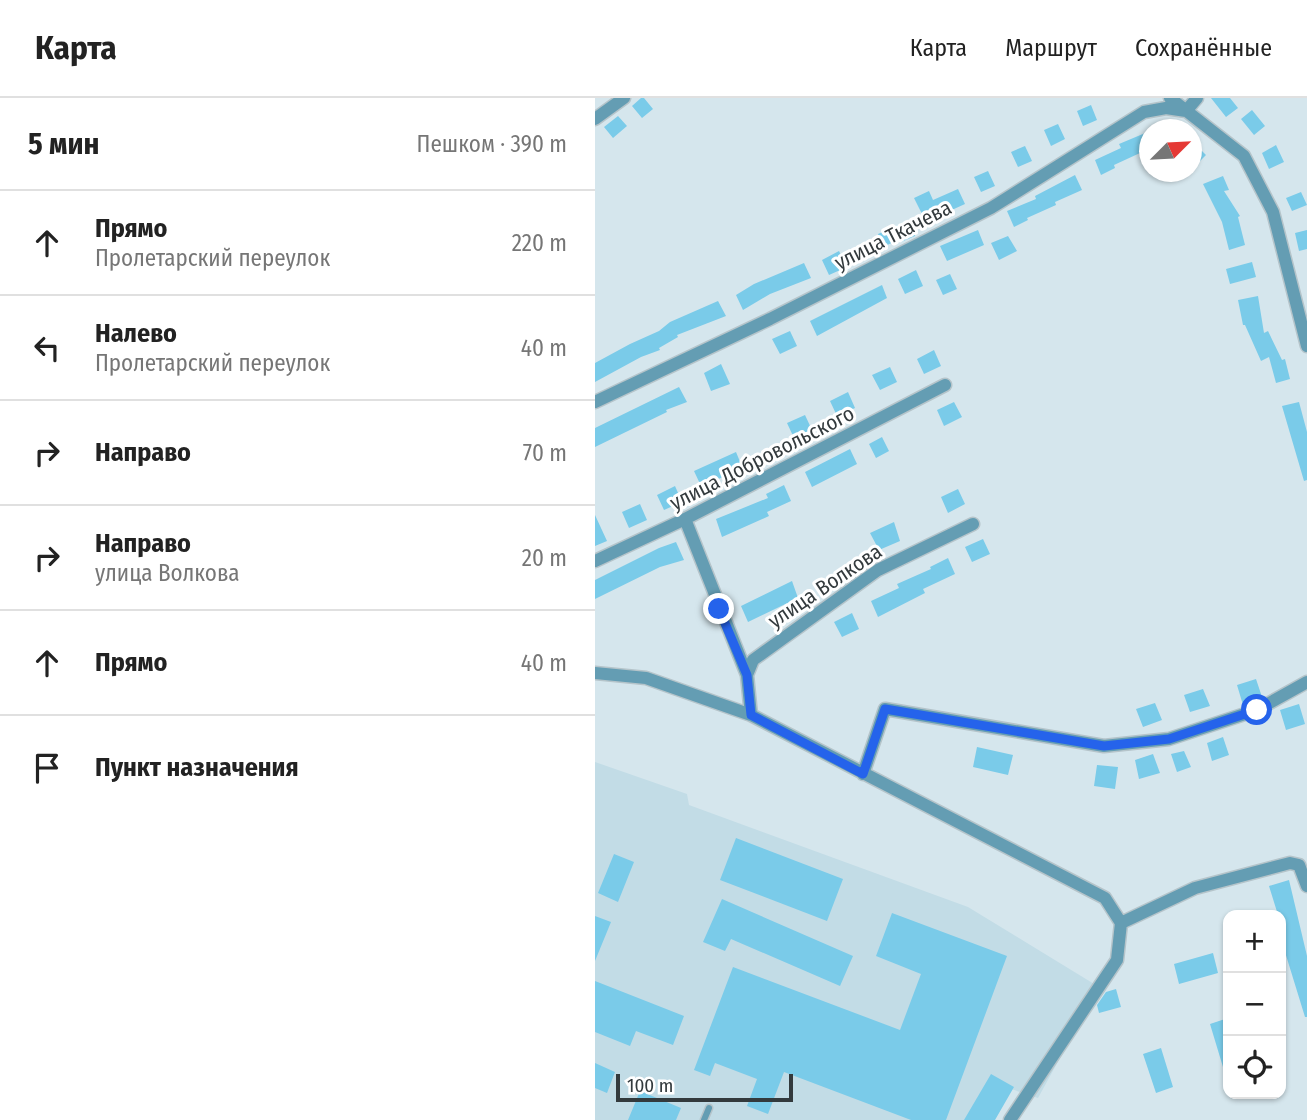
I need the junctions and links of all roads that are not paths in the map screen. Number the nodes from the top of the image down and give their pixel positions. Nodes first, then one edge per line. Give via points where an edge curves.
1 (624, 98) edge
2 (1170, 98) edge
3 (1197, 98) edge
4 (1187, 111) junction
5 (595, 119) edge
6 (1307, 346) edge
7 (945, 385) dead end
8 (595, 402) edge
9 (685, 519) junction
10 (973, 524) dead end
11 (595, 561) edge
12 (595, 673) edge
13 (747, 675) junction
14 (1307, 682) edge
15 (751, 715) junction
16 (863, 774) junction
17 (1307, 886) edge
18 (1121, 923) junction
19 (709, 1108) dead end
20 (704, 1120) edge
21 (1010, 1120) edge

1 - 5 street
2 - 4 street
3 - 4 street
4 - 6 street via 1244,156 1273,212
4 - 8 street, улица Ткачева via 1144,112 991,208
7 - 9 street, улица Добровольского
9 - 11 street, улица Добровольского
9 - 13 street
10 - 13 street, улица Волкова via 877,570 753,660
12 - 15 street via 646,677
13 - 15 street
14 - 16 street via 1257,710 1169,739 1104,746 885,709
15 - 16 street
16 - 18 street via 1105,898
17 - 18 street via 1299,865 1290,863 1195,888
18 - 21 street via 1117,960
19 - 20 lane

